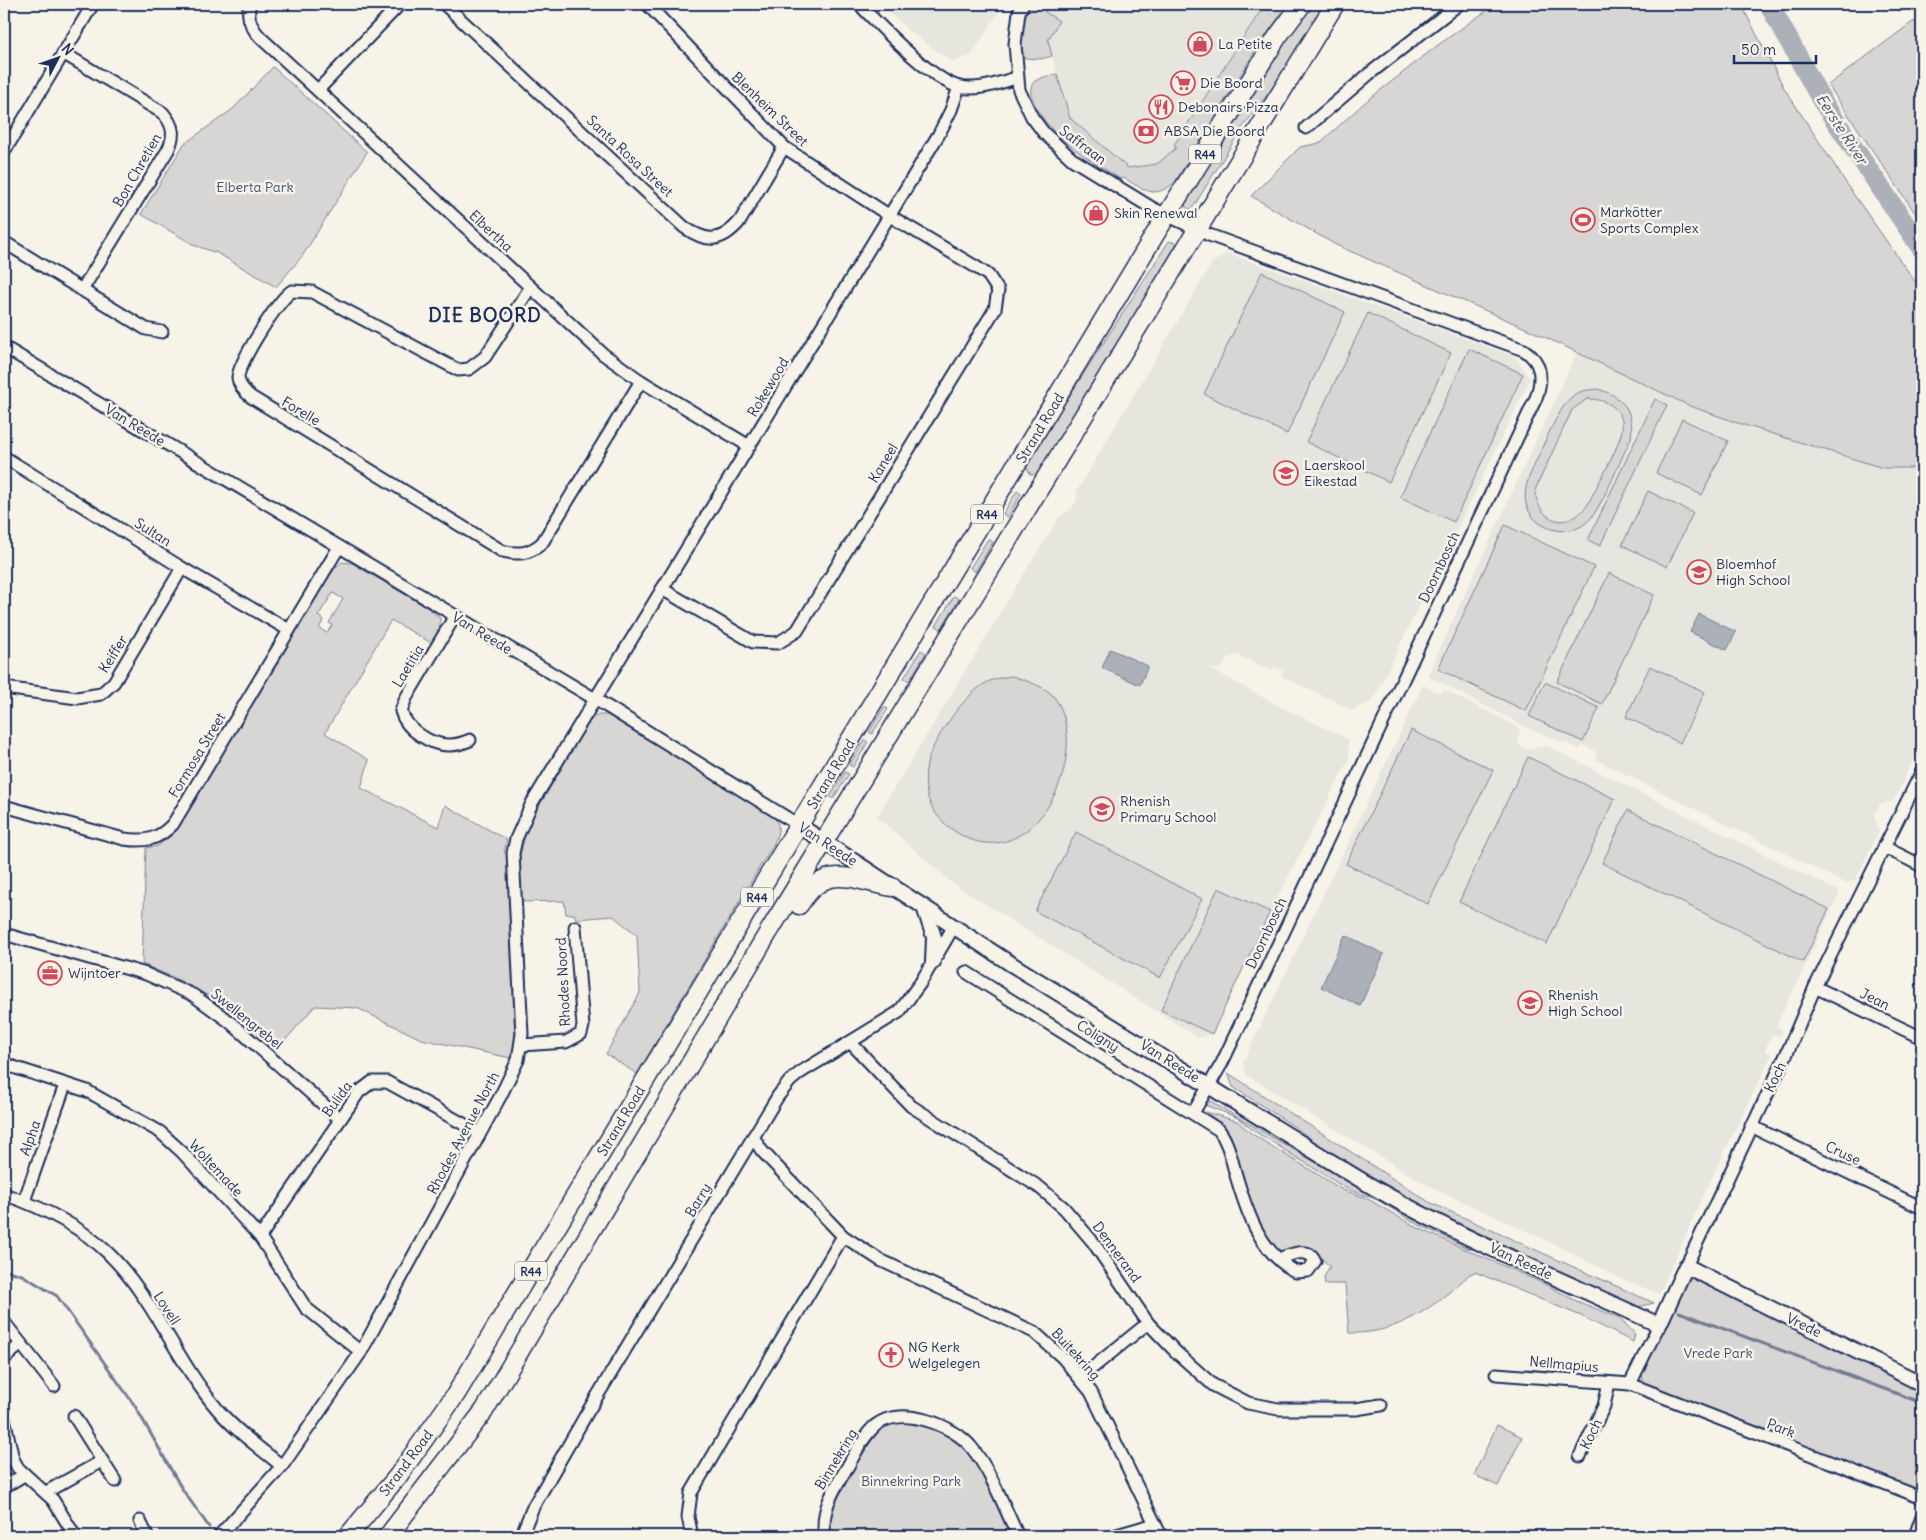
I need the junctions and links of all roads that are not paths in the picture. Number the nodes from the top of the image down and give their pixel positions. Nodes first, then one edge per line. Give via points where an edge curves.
1 (93, 4) edge
2 (250, 4) edge
3 (400, 4) edge
4 (444, 4) edge
5 (647, 4) edge
6 (859, 4) edge
7 (1023, 4) edge
8 (1302, 4) edge
9 (1335, 4) edge
10 (1459, 4) edge
11 (63, 52) junction
12 (1016, 78) junction
13 (959, 87) junction
14 (318, 90) junction
15 (1306, 128) dead end
16 (784, 147) junction
17 (4, 152) edge
18 (890, 216) junction
19 (1167, 216) junction
20 (1195, 229) junction
21 (4, 242) edge
22 (530, 288) junction
23 (82, 290) junction
24 (162, 332) dead end
25 (4, 347) edge
26 (641, 381) junction
27 (749, 446) junction
28 (4, 457) edge
29 (339, 547) junction
30 (182, 568) junction
31 (662, 589) junction
32 (455, 616) junction
33 (289, 630) junction
34 (4, 688) edge
35 (595, 699) junction
36 (470, 740) dead end
37 (1922, 771) edge
38 (4, 806) edge
39 (800, 826) junction
40 (826, 842) junction
41 (1884, 847) junction
42 (1922, 866) edge
43 (892, 887) junction
44 (924, 907) junction
45 (954, 926) junction
46 (575, 927) dead end
47 (4, 934) edge
48 (765, 938) junction
49 (933, 962) junction
50 (966, 972) dead end
51 (1816, 987) junction
52 (1922, 1038) edge
53 (851, 1043) junction
54 (522, 1045) junction
55 (4, 1064) edge
56 (65, 1084) junction
57 (1210, 1086) junction
58 (1193, 1113) junction
59 (340, 1119) junction
60 (1751, 1126) junction
61 (480, 1133) junction
62 (753, 1137) junction
63 (4, 1194) edge
64 (24, 1201) junction
65 (1922, 1208) edge
66 (843, 1236) junction
67 (260, 1237) junction
68 (1279, 1259) junction
69 (1686, 1266) junction
70 (4, 1322) edge
71 (1148, 1323) junction
72 (1659, 1325) junction
73 (21, 1344) junction
74 (361, 1352) junction
75 (4, 1358) edge
76 (1496, 1374) dead end
77 (1081, 1377) junction
78 (1609, 1383) junction
79 (1630, 1384) junction
80 (1922, 1384) edge
81 (54, 1386) dead end
82 (1381, 1405) dead end
83 (74, 1416) dead end
84 (4, 1418) edge
85 (1580, 1456) dead end
86 (102, 1461) junction
87 (282, 1466) junction
88 (24, 1475) junction
89 (115, 1481) dead end
90 (4, 1487) edge
91 (46, 1492) junction
92 (1922, 1498) edge
93 (1922, 1516) edge
94 (140, 1521) dead end
95 (1155, 1524) junction
96 (75, 1536) edge
97 (147, 1536) edge
98 (219, 1536) edge
99 (348, 1536) edge
100 (388, 1536) edge
101 (521, 1536) edge
102 (692, 1536) edge
103 (825, 1536) edge
104 (1018, 1536) edge
105 (1113, 1536) edge
106 (1161, 1536) edge
107 (1915, 1536) edge

1 - 11 street
2 - 14 street, Elbertha via 249,15 254,31
3 - 14 street
4 - 16 street, Santa Rosa Street via 698,237 708,240 721,238 731,231
5 - 16 street, Blenheim Street
6 - 13 street via 920,61
7 - 12 street via 1014,44
8 - 19 main road, Strand Road / R44 via 1278,36
9 - 20 main road, R44
10 - 15 street
11 - 17 street
11 - 23 street, Bon Chretien via 163,113 173,128 174,136
12 - 13 street via 982,87
12 - 19 street, Saffraan via 1032,118 1058,148 1089,171
13 - 18 street, Rokewood via 947,121
14 - 22 street, Elbertha
16 - 18 street, Blenheim Street
18 - 27 street, Rokewood
18 - 31 street, Kaneel via 988,275 998,290 998,300 807,618 797,631 778,643 753,642
19 - 20 street, Saffraan
19 - 39 main road, Strand Road / R44
20 - 40 main road, R44
20 - 57 street, Doornbosch via 1524,350 1538,363 1541,374 1536,398
21 - 23 street
22 - 26 street, Elbertha via 603,354
22 - 26 street, Forelle via 485,357 469,369 458,370 312,292 292,291 282,299 241,366 238,379 251,398 502,551 524,554 545,538
23 - 24 street via 146,329
25 - 29 street, Van Reede
26 - 27 street, Elbertha
27 - 31 street, Rokewood
28 - 30 street, Sultan
29 - 32 street, Van Reede
29 - 33 street, Formosa Street
30 - 33 street, Sultan
30 - 34 street, Keiffer via 114,682 101,694 77,698
31 - 35 street, Rokewood
32 - 35 street, Van Reede
32 - 36 street, Laetitia via 401,711 406,722 428,740 450,746
33 - 38 street, Formosa Street via 164,834 152,839 132,840
35 - 39 street, Van Reede
35 - 54 street, Rhodes Avenue North via 532,803 516,839 513,875
37 - 41 street, Koch
39 - 40 street, Van Reede
39 - 99 main road, Strand Road / R44 via 456,1394 398,1476
40 - 43 street, Van Reede
40 - 48 main road, R44
41 - 42 street
41 - 51 street, Koch
43 - 44 street, Van Reede
43 - 48 main road via 835,876 825,878 816,883 780,929
44 - 45 street, Van Reede
44 - 49 street via 934,937
45 - 49 street, Barry
45 - 57 street, Van Reede
46 - 54 street, Rhodes Noord via 581,1034 566,1042
47 - 59 street, Swellengrebel via 146,974 193,995 230,1022
48 - 100 main road, R44 via 484,1411
49 - 53 street, Barry via 899,1012
50 - 58 street, Coligny
51 - 52 street, Jean
51 - 60 street, Koch
53 - 62 street, Barry via 790,1081
53 - 71 street, Dennerand via 916,1110 1034,1183 1064,1208 1093,1242
54 - 61 street, Rhodes Avenue North via 510,1078
55 - 56 street, Woltemade
56 - 64 street, Alpha
56 - 67 street, Woltemade via 100,1097 160,1132
57 - 58 street, Doornbosch
57 - 72 street, Van Reede via 1394,1200
58 - 68 street, Coligny via 1212,1124 1224,1137 1250,1220
59 - 61 street, Bulida via 359,1092 379,1080
59 - 67 street, Bulida
60 - 65 street, Cruse
60 - 69 street, Koch
61 - 74 street, Rhodes Avenue North
62 - 66 street, Buitekring via 771,1161
62 - 101 street, Barry via 587,1412
63 - 64 street, Lovell
64 - 87 street, Lovell via 56,1216 108,1253 138,1291 219,1412
66 - 77 street, Buitekring via 880,1260 1034,1332
66 - 102 street via 694,1486 688,1504
67 - 74 street, Woltemade via 306,1308
68 - 68 street, Coligny via 1300,1253 1311,1255 1315,1264 1303,1272 1289,1268
69 - 72 street, Koch
69 - 80 street, Vrede
70 - 73 street
71 - 77 street
71 - 82 street, Dennerand via 1212,1385 1248,1403 1291,1410 1356,1409
72 - 79 street, Koch
73 - 75 street
73 - 81 street
74 - 87 street, Rhodes Avenue North
76 - 78 street, Nellmapius
77 - 95 street, Buitekring
78 - 79 street, Nellmapius
78 - 85 street, Koch via 1604,1406
79 - 92 street, Park
83 - 86 street
84 - 88 street via 13,1459
86 - 89 street
86 - 91 street
87 - 98 street, Rhodes Avenue North
88 - 90 street
88 - 91 street
91 - 96 street
93 - 107 street
94 - 97 street
95 - 105 street
95 - 106 street, Buitekring
103 - 104 street, Binnekring via 824,1521 830,1497 864,1438 883,1421 902,1415 932,1422 966,1440 985,1468

